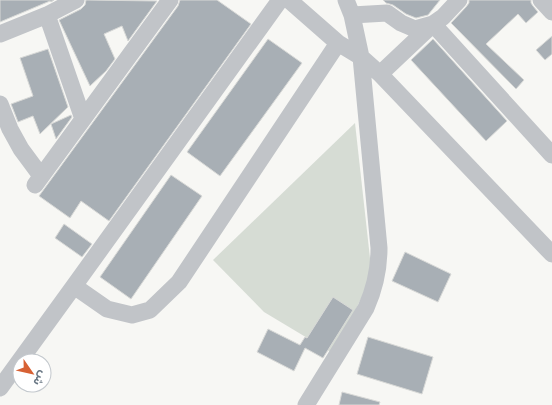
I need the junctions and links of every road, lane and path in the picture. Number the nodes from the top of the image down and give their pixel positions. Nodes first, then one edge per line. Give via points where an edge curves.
1 (76, 0) edge
2 (170, 0) edge
3 (280, 0) edge
4 (289, 0) edge
5 (459, 0) edge
6 (541, 0) edge
7 (349, 7) edge
8 (552, 12) edge
9 (47, 15) junction
10 (433, 24) junction
11 (0, 34) edge
12 (338, 43) junction
13 (361, 57) junction
14 (380, 74) junction
15 (0, 104) edge
16 (83, 119) junction
17 (552, 155) edge
18 (552, 254) edge
19 (74, 286) junction
20 (0, 388) edge
21 (306, 405) edge

1 - 9 street
2 - 16 street
3 - 19 street
4 - 12 street
5 - 10 street
6 - 8 street
7 - 10 street via 387,14 415,30
7 - 13 street
9 - 11 street
9 - 16 street
10 - 14 street
10 - 17 street
12 - 13 street
12 - 19 street via 179,282 150,310 132,315 107,309
13 - 14 street
13 - 21 street via 379,248 378,273 366,308
14 - 18 street
15 - 16 street via 10,129 38,180
19 - 20 street

